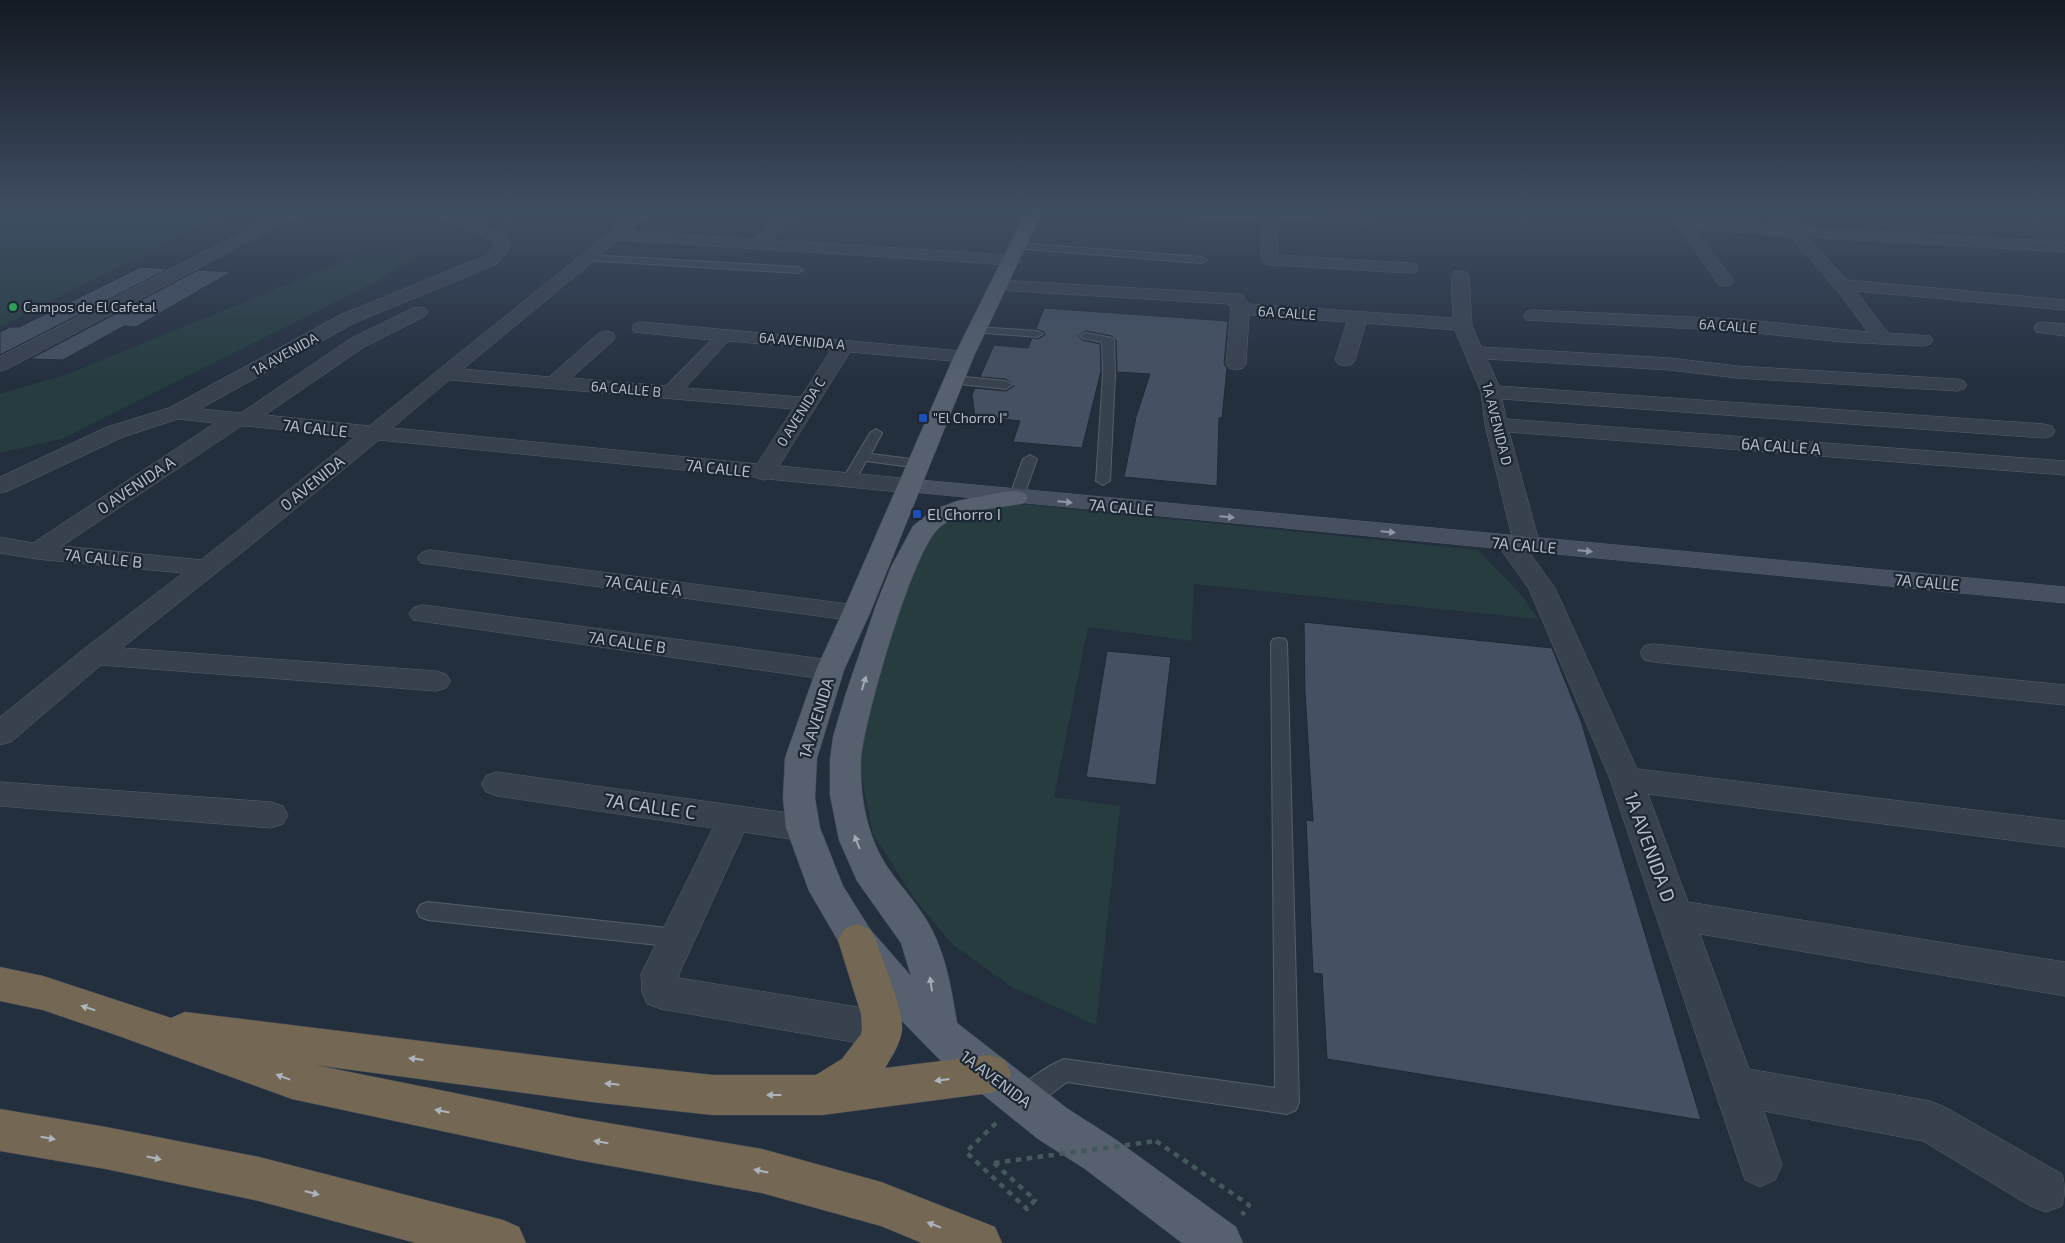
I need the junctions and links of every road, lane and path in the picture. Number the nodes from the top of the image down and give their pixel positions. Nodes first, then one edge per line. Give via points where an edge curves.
1 (186, 268) edge
2 (471, 268) edge
3 (576, 268) edge
4 (763, 268) edge
5 (1006, 268) edge
6 (1715, 268) edge
7 (1827, 268) edge
8 (798, 270) dead end
9 (1460, 276) dead end
10 (1725, 282) dead end
11 (998, 285) junction
12 (1842, 285) junction
13 (2065, 305) edge
14 (1240, 309) junction
15 (419, 312) dead end
16 (1532, 316) dead end
17 (1358, 318) junction
18 (1463, 326) junction
19 (640, 328) dead end
20 (2043, 328) dead end
21 (977, 330) junction
22 (2065, 330) edge
23 (1037, 334) dead end
24 (1086, 336) dead end
25 (606, 337) dead end
26 (1882, 338) junction
27 (1923, 340) dead end
28 (720, 341) dead end
29 (840, 352) dead end
30 (1474, 352) junction
31 (964, 356) junction
32 (1345, 360) dead end
33 (1236, 364) dead end
34 (0, 365) edge
35 (446, 374) junction
36 (954, 380) junction
37 (554, 383) junction
38 (1006, 385) dead end
39 (1957, 385) dead end
40 (670, 392) junction
41 (1491, 392) junction
42 (806, 404) junction
43 (177, 414) junction
44 (239, 420) junction
45 (1496, 424) junction
46 (2044, 431) dead end
47 (373, 434) junction
48 (876, 434) dead end
49 (863, 457) junction
50 (1030, 459) dead end
51 (2065, 468) edge
52 (763, 472) junction
53 (914, 475) junction
54 (849, 480) junction
55 (0, 486) edge
56 (1102, 493) junction
57 (1016, 498) junction
58 (0, 545) edge
59 (1518, 545) junction
60 (37, 551) junction
61 (430, 558) dead end
62 (207, 568) junction
63 (2065, 595) edge
64 (856, 613) junction
65 (424, 614) dead end
66 (1279, 643) dead end
67 (1654, 653) dead end
68 (94, 655) junction
69 (830, 670) junction
70 (436, 681) dead end
71 (2065, 695) edge
72 (0, 734) edge
73 (1626, 779) junction
74 (497, 784) dead end
75 (0, 794) edge
76 (271, 815) dead end
77 (734, 818) junction
78 (803, 828) junction
79 (2065, 834) edge
80 (428, 911) dead end
81 (1675, 916) junction
82 (676, 938) junction
83 (857, 940) junction
84 (2065, 979) edge
85 (0, 984) edge
86 (134, 1024) junction
87 (882, 1029) junction
88 (938, 1032) junction
89 (990, 1074) junction
90 (1735, 1086) junction
91 (822, 1095) junction
92 (1022, 1099) junction
93 (0, 1130) edge
94 (1760, 1165) dead end
95 (2046, 1190) dead end
96 (1249, 1205) dead end
97 (503, 1243) edge
98 (979, 1243) edge
99 (1220, 1243) edge

1 - 34 street
2 - 43 street, 1A AVENIDA via 347,319
3 - 35 street, 0 AVENIDA
4 - 8 lane
5 - 11 main road, 1A AVENIDA
6 - 10 street
7 - 12 street
9 - 18 street, 1A AVENIDA D
11 - 14 street, 6A CALLE via 1234,298 1239,301
11 - 21 main road, 1A AVENIDA
12 - 13 street
12 - 26 street
14 - 17 street, 6A CALLE
14 - 33 street
15 - 44 street, 0 AVENIDA A via 357,343
16 - 26 street, 6A CALLE via 1736,325
17 - 18 street, 6A CALLE
17 - 32 street
18 - 30 street, 1A AVENIDA D
19 - 31 street, 6A AVENIDA A
20 - 22 street
21 - 23 lane
21 - 31 main road, 1A AVENIDA
24 - 56 lane via 1108,340
25 - 37 street
26 - 27 street, 6A CALLE
28 - 40 street
29 - 42 street, 0 AVENIDA C
30 - 39 street
30 - 41 street, 1A AVENIDA D
31 - 36 main road, 1A AVENIDA
35 - 37 street, 6A CALLE B
35 - 47 street, 0 AVENIDA
36 - 38 lane
36 - 53 main road, 1A AVENIDA
37 - 40 street, 6A CALLE B
40 - 42 street, 6A CALLE B
41 - 45 street, 1A AVENIDA D
41 - 46 street
42 - 52 street, 0 AVENIDA C
43 - 44 street, 7A CALLE
43 - 55 street, 1A AVENIDA via 116,432
44 - 47 street, 7A CALLE
44 - 60 street, 0 AVENIDA A
45 - 51 street, 6A CALLE A
45 - 59 street, 1A AVENIDA D
47 - 52 street, 7A CALLE
47 - 62 street, 0 AVENIDA
48 - 49 lane
49 - 53 lane
49 - 54 lane
50 - 57 lane
52 - 54 street, 7A CALLE
53 - 54 street, 7A CALLE
53 - 57 street, 7A CALLE
53 - 64 main road, 1A AVENIDA
57 -> 56 street, 7A CALLE
56 -> 59 street, 7A CALLE
88 -> 57 main road via 929,969 920,945 866,864 852,828 845,770 851,727 889,604 922,531 930,521 947,513 985,501
58 - 60 street, 7A CALLE B
59 -> 63 street, 7A CALLE
59 - 73 street, 1A AVENIDA D via 1542,588
60 - 62 street, 7A CALLE B
61 - 64 street, 7A CALLE A
62 - 68 street, 0 AVENIDA
64 - 69 main road, 1A AVENIDA
65 - 69 street, 7A CALLE B
66 - 92 lane via 1287,1102 1064,1070
67 - 71 street
68 - 70 street
68 - 72 street, 0 AVENIDA
69 - 78 main road, 1A AVENIDA via 801,758 799,798
73 - 79 street
73 - 81 street, 1A AVENIDA D
74 - 77 street, 7A CALLE C
75 - 76 street
77 - 78 street, 7A CALLE C
77 - 82 street
78 - 83 main road, 1A AVENIDA via 827,891
80 - 82 lane
81 - 84 street
81 - 90 street, 1A AVENIDA D
82 - 87 street via 660,974 661,992
83 - 87 highway via 881,1014
83 - 88 main road, 1A AVENIDA
86 -> 85 highway via 44,993
91 -> 86 highway via 703,1094
98 -> 86 highway via 881,1204 781,1176 569,1137 292,1080
87 - 91 highway via 879,1042 857,1073
88 - 89 main road, 1A AVENIDA
89 -> 91 highway
89 - 92 main road, 1A AVENIDA
90 - 94 street, 1A AVENIDA D
90 - 95 street via 1930,1122
92 - 96 path, bridge via 966,1152 1027,1209 1035,1200 994,1162 1156,1141
92 - 99 main road, 1A AVENIDA
93 -> 97 highway via 259,1179

